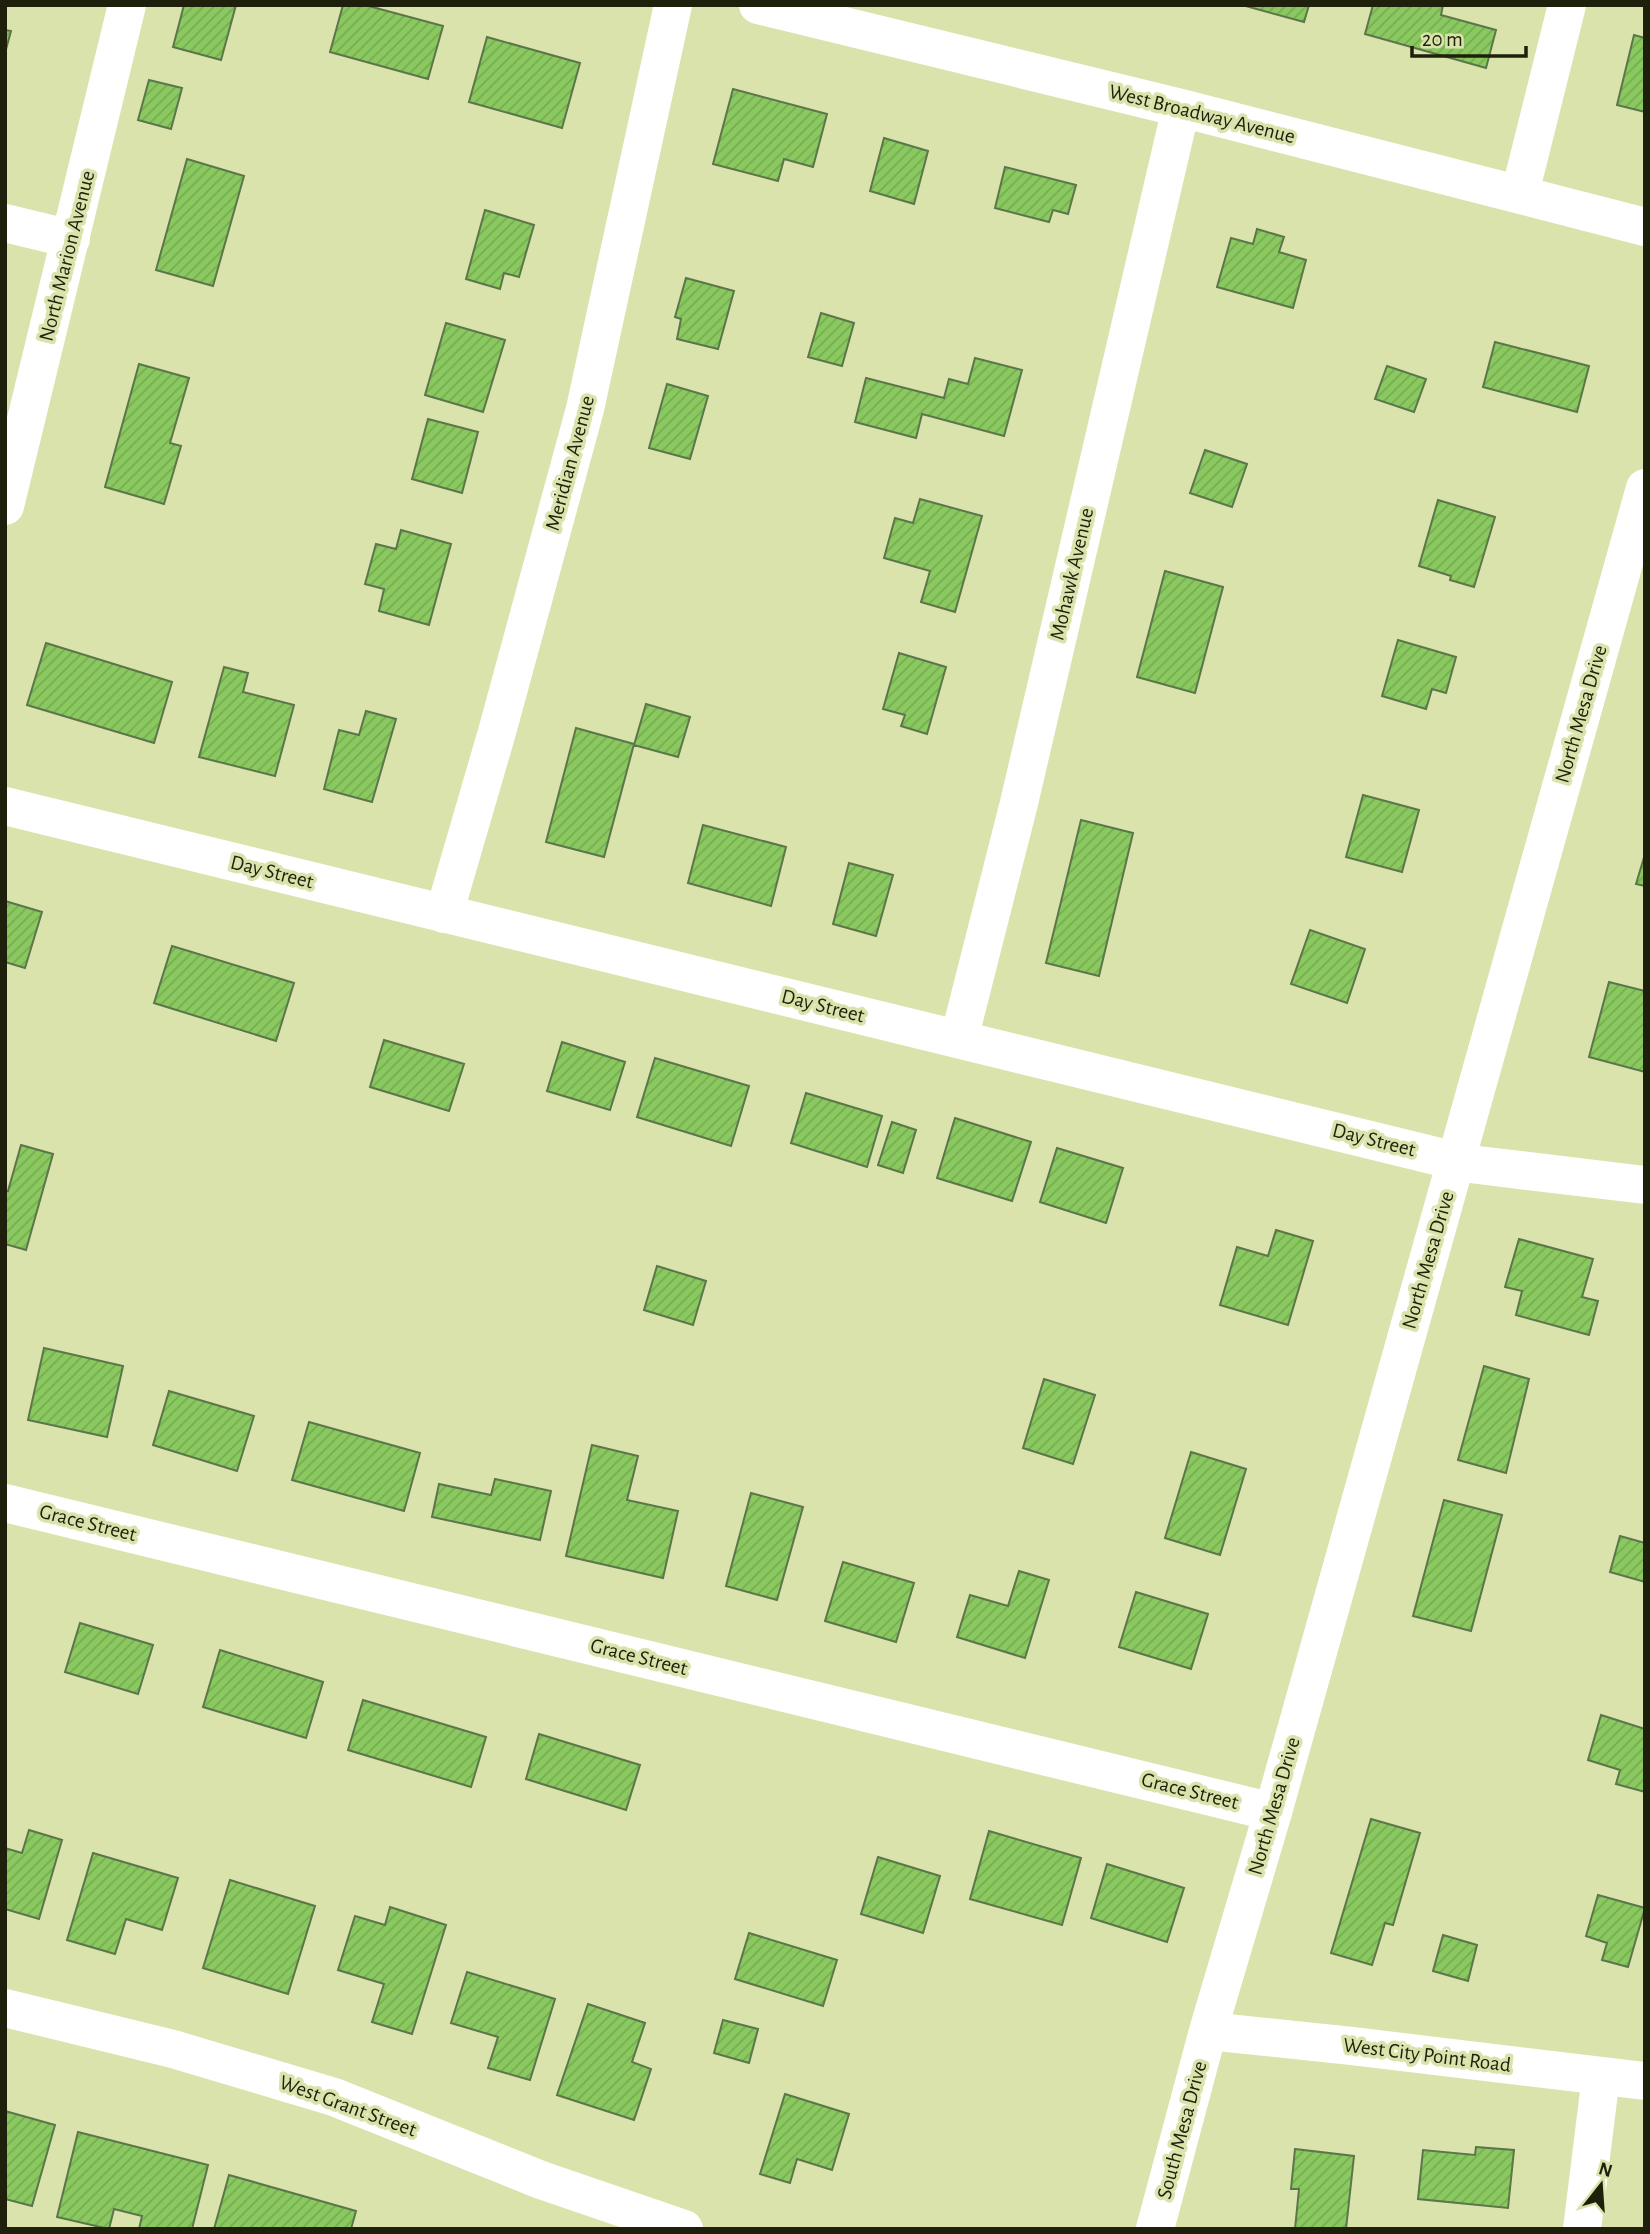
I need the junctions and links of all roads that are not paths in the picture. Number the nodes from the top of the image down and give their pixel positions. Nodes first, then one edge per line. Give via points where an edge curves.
1 (127, 5) edge
2 (673, 5) edge
3 (758, 5) edge
4 (1567, 5) edge
5 (1181, 108) junction
6 (1520, 193) junction
7 (5, 223) edge
8 (1645, 227) edge
9 (71, 239) junction
10 (1645, 488) edge
11 (5, 506) edge
12 (5, 806) edge
13 (444, 914) junction
14 (959, 1039) junction
15 (1456, 1161) junction
16 (1645, 1185) edge
17 (5, 1503) edge
18 (1273, 1812) junction
19 (5, 2008) edge
20 (1208, 2031) junction
21 (1601, 2076) junction
22 (1645, 2081) edge
23 (684, 2229) edge
24 (1155, 2229) edge
25 (1582, 2229) edge

1 - 9 street, North Marion Avenue
2 - 13 street, Meridian Avenue via 585,409
3 - 5 street, West Broadway Avenue
4 - 6 street
5 - 6 street, West Broadway Avenue
5 - 14 street, Mohawk Avenue via 1019,803
6 - 8 street, West Broadway Avenue
7 - 9 street
9 - 11 street, North Marion Avenue
10 - 15 street, North Mesa Drive
12 - 13 street, Day Street
13 - 14 street, Day Street
14 - 15 street, Day Street
15 - 16 street, Day Street
15 - 18 street, North Mesa Drive
17 - 18 street, Grace Street
18 - 20 street, North Mesa Drive
19 - 23 street, West Grant Street via 173,2049 334,2097 541,2180
20 - 21 street, West City Point Road
20 - 24 street, South Mesa Drive
21 - 22 street, West City Point Road
21 - 25 street

